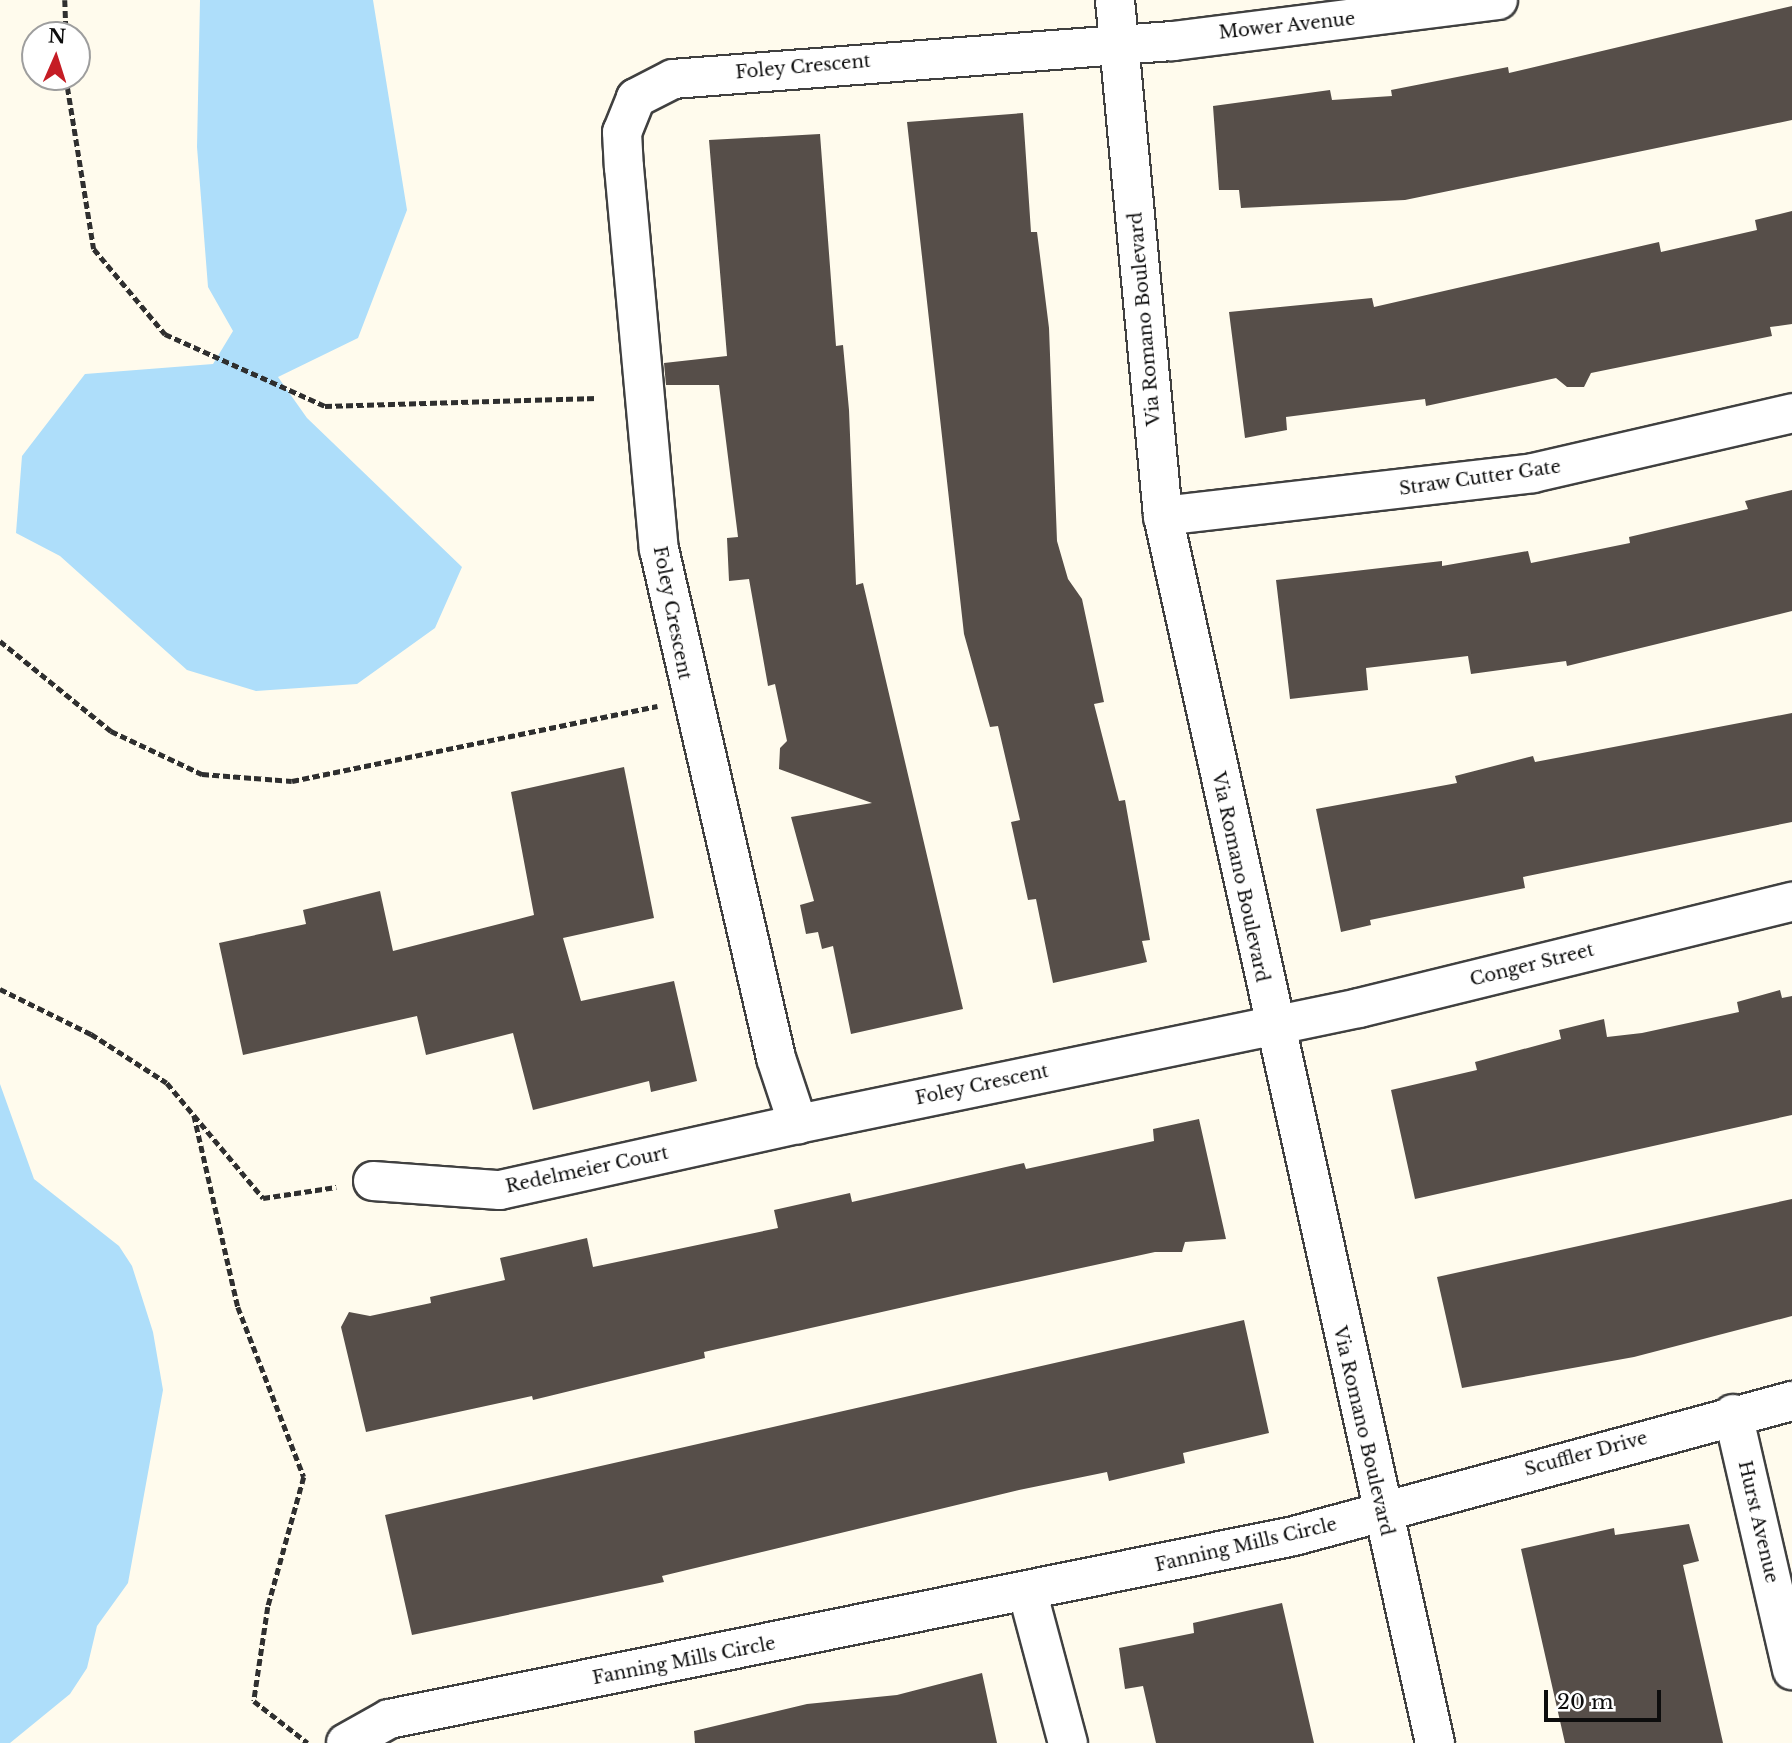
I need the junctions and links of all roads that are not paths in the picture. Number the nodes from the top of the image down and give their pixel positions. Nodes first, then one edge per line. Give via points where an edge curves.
1 (1115, 0) edge
2 (1498, 0) edge
3 (1118, 42) junction
4 (1792, 413) edge
5 (1163, 516) junction
6 (1792, 902) edge
7 (1272, 1026) junction
8 (798, 1124) junction
9 (373, 1181) road end
10 (1792, 1401) edge
11 (1734, 1414) junction
12 (1382, 1514) junction
13 (1028, 1594) junction
14 (1792, 1670) edge
15 (346, 1743) edge
16 (1068, 1743) edge
17 (1435, 1743) edge

1 - 3 street, Via Romano Boulevard
2 - 3 street, Mower Avenue
3 - 5 street, Via Romano Boulevard
3 - 8 street, Foley Crescent via 673,79 636,98 622,132 632,305 659,550 689,699 776,1058
4 - 5 street, Straw Cutter Gate via 1532,474
5 - 7 street, Via Romano Boulevard
6 - 7 street, Conger Street
7 - 8 street, Foley Crescent
7 - 12 street, Via Romano Boulevard
8 - 9 street, Redelmeier Court via 500,1189
10 - 11 street, Scuffler Drive
11 - 12 street, Scuffler Drive
11 - 14 street, Hurst Avenue
12 - 13 street, Fanning Mills Circle
12 - 17 street, Via Romano Boulevard
13 - 15 street, Fanning Mills Circle via 388,1719
13 - 16 street

